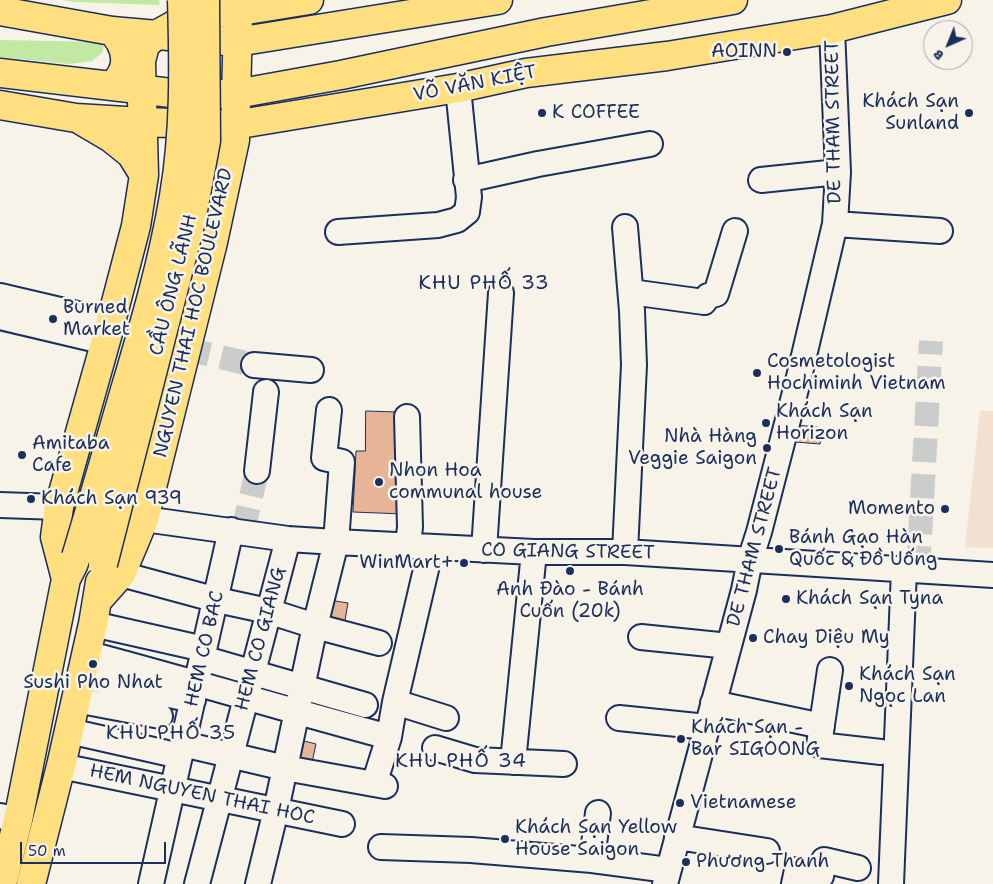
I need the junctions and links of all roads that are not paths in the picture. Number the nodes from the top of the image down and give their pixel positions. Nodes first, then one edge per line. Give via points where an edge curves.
1 (182, 0) edge
2 (205, 0) edge
3 (309, 0) edge
4 (498, 0) edge
5 (733, 0) edge
6 (947, 0) edge
7 (238, 11) junction
8 (0, 12) edge
9 (832, 29) junction
10 (112, 31) junction
11 (156, 35) junction
12 (237, 42) junction
13 (0, 73) edge
14 (112, 85) junction
15 (458, 88) junction
16 (141, 89) junction
17 (236, 94) junction
18 (0, 105) edge
19 (279, 117) junction
20 (76, 118) junction
21 (142, 122) junction
22 (234, 125) junction
23 (650, 144) dead end
24 (230, 162) junction
25 (838, 172) junction
26 (144, 175) junction
27 (466, 180) junction
28 (761, 180) dead end
29 (835, 224) junction
30 (136, 226) junction
31 (625, 227) dead end
32 (735, 231) dead end
33 (940, 231) dead end
34 (338, 232) dead end
35 (213, 242) junction
36 (631, 292) junction
37 (501, 293) dead end
38 (0, 296) edge
39 (0, 317) edge
40 (109, 332) junction
41 (254, 366) tunnel mouth
42 (311, 370) dead end
43 (266, 392) dead end
44 (329, 410) dead end
45 (407, 417) dead end
46 (257, 471) tunnel mouth
47 (0, 505) edge
48 (59, 507) junction
49 (144, 519) junction
50 (231, 530) junction
51 (288, 539) junction
52 (336, 542) junction
53 (408, 545) junction
54 (431, 548) junction
55 (484, 550) junction
56 (534, 552) junction
57 (625, 552) junction
58 (750, 560) junction
59 (71, 568) junction
60 (112, 569) junction
61 (904, 570) junction
62 (993, 575) edge
63 (217, 600) junction
64 (268, 611) junction
65 (95, 612) junction
66 (315, 626) junction
67 (641, 637) dead end
68 (379, 643) dead end
69 (729, 646) junction
70 (203, 653) junction
71 (830, 670) dead end
72 (252, 672) junction
73 (81, 676) junction
74 (302, 688) junction
75 (195, 691) junction
76 (246, 696) junction
77 (395, 702) junction
78 (713, 703) junction
79 (365, 705) dead end
80 (297, 712) junction
81 (160, 716) dead end
82 (446, 718) dead end
83 (619, 718) dead end
84 (822, 726) junction
85 (707, 727) junction
86 (68, 732) junction
87 (389, 736) junction
88 (435, 748) dead end
89 (181, 750) junction
90 (881, 752) dead end
91 (231, 755) junction
92 (513, 762) junction
93 (564, 764) dead end
94 (61, 766) junction
95 (285, 768) junction
96 (172, 789) junction
97 (221, 798) junction
98 (276, 810) junction
99 (598, 813) dead end
100 (9, 818) edge
101 (342, 824) dead end
102 (677, 837) junction
103 (381, 847) dead end
104 (767, 851) dead end
105 (592, 860) junction
106 (863, 876) edge
107 (666, 877) edge
108 (2, 884) edge
109 (30, 884) edge
110 (151, 884) edge
111 (197, 884) edge
112 (258, 884) edge
113 (794, 884) edge
114 (891, 884) edge

1 - 59 main road, CẦU ÔNG LÃNH, bridge via 181,137 164,248 143,330
2 - 60 main road, CẦU ÔNG LÃNH, bridge via 206,141 191,221
3 - 7 main road
4 - 12 main road
5 - 17 main road, VÕ VĂN KIỆT via 546,32
6 - 9 main road, VÕ VĂN KIỆT
7 - 11 main road via 190,16
7 - 12 main road, NGUYEN THAI HOC BOULEVARD
8 - 10 main road
9 - 15 main road, VÕ VĂN KIỆT via 667,56 526,73
9 - 25 street, DE THAM STREET
10 - 11 main road
10 - 14 main road via 122,44 126,60 122,74
11 - 12 main road
11 - 16 main road via 145,45 141,60
12 - 17 main road, NGUYEN THAI HOC BOULEVARD
13 - 14 main road, VÕ VĂN KIỆT
14 - 16 main road, VÕ VĂN KIỆT
15 - 19 main road, VÕ VĂN KIỆT
15 - 27 street
16 - 17 main road, VÕ VĂN KIỆT via 180,94
16 - 21 main road
17 - 22 main road, NGUYEN THAI HOC BOULEVARD
18 - 20 main road, VÕ VĂN KIỆT
19 - 22 main road, VÕ VĂN KIỆT
19 - 24 main road via 262,127
20 - 21 main road, VÕ VĂN KIỆT
20 - 26 main road via 131,154
21 - 22 main road, VÕ VĂN KIỆT
21 - 26 main road
22 - 24 main road, NGUYEN THAI HOC BOULEVARD via 235,140
23 - 27 street
24 - 35 main road, NGUYEN THAI HOC BOULEVARD
25 - 28 street
25 - 29 street, DE THAM STREET
26 - 30 main road
27 - 34 street via 467,212 458,220 438,225
29 - 33 street
29 - 58 street, DE THAM STREET
30 - 35 main road
30 - 40 main road
31 - 36 street
32 - 36 street via 716,294 708,296 704,302
35 - 49 main road, NGUYEN THAI HOC BOULEVARD
36 - 57 street via 634,365
37 - 55 street
38 - 40 street
39 - 40 street
40 - 48 main road
41 - 42 street
43 - 46 street
44 - 52 street via 324,458 342,462
45 - 53 street
47 - 48 street
48 - 59 main road via 55,537
49 - 50 street, CO GIANG STREET
49 - 60 main road, NGUYEN THAI HOC BOULEVARD
50 - 51 street, CO GIANG STREET
50 - 63 street, HEM CO BAC
51 - 52 street, CO GIANG STREET
51 - 64 street, HEM CO GIANG
52 - 53 street, CO GIANG STREET
52 - 66 street
53 - 54 street, CO GIANG STREET
54 - 55 street, CO GIANG STREET
54 - 77 street
55 - 56 street, CO GIANG STREET
56 - 57 street, CO GIANG STREET
56 - 92 street
57 - 58 street, CO GIANG STREET
58 - 61 street, CO GIANG STREET
58 - 69 street, DE THAM STREET
59 - 100 main road
60 - 63 street
60 - 65 main road, NGUYEN THAI HOC BOULEVARD
61 - 62 street, CO GIANG STREET
61 - 114 street
63 - 64 street
63 - 70 street, HEM CO BAC
64 - 66 street
64 - 72 street, HEM CO GIANG
65 - 70 street
65 - 73 main road, NGUYEN THAI HOC BOULEVARD
66 - 68 street
66 - 74 street
67 - 69 street
69 - 78 street, DE THAM STREET
70 - 72 street
70 - 75 street, HEM CO BAC
71 - 84 street
72 - 74 street
72 - 76 street, HEM CO GIANG
73 - 75 street
73 - 81 street
73 - 86 main road, NGUYEN THAI HOC BOULEVARD
74 - 79 street
74 - 80 street
75 - 76 street
75 - 89 street, HEM CO BAC
76 - 80 street
76 - 91 street, HEM CO GIANG
77 - 82 street
77 - 87 street
78 - 84 street
78 - 85 street, DE THAM STREET
80 - 87 street
80 - 95 street
83 - 85 street
84 - 90 street via 820,745
85 - 102 street, DE THAM STREET
86 - 89 street
86 - 94 main road, NGUYEN THAI HOC BOULEVARD
87 - 95 street via 379,785
88 - 92 street via 475,760
89 - 91 street
89 - 96 street, HEM CO BAC
91 - 95 street
91 - 97 street, HEM CO GIANG
92 - 93 street
94 - 96 street, HEM NGUYEN THAI HOC
94 - 109 main road, NGUYEN THAI HOC BOULEVARD
95 - 98 street
96 - 97 street, HEM NGUYEN THAI HOC
96 - 110 street, HEM CO BAC
97 - 98 street, HEM NGUYEN THAI HOC
97 - 111 street, HEM CO GIANG
98 - 101 street, HEM NGUYEN THAI HOC
98 - 112 street
99 - 105 street
100 - 108 main road
102 - 104 street
102 - 107 street, DE THAM STREET
103 - 105 street via 471,850
105 - 107 street
106 - 113 street via 824,860 820,876 797,870

